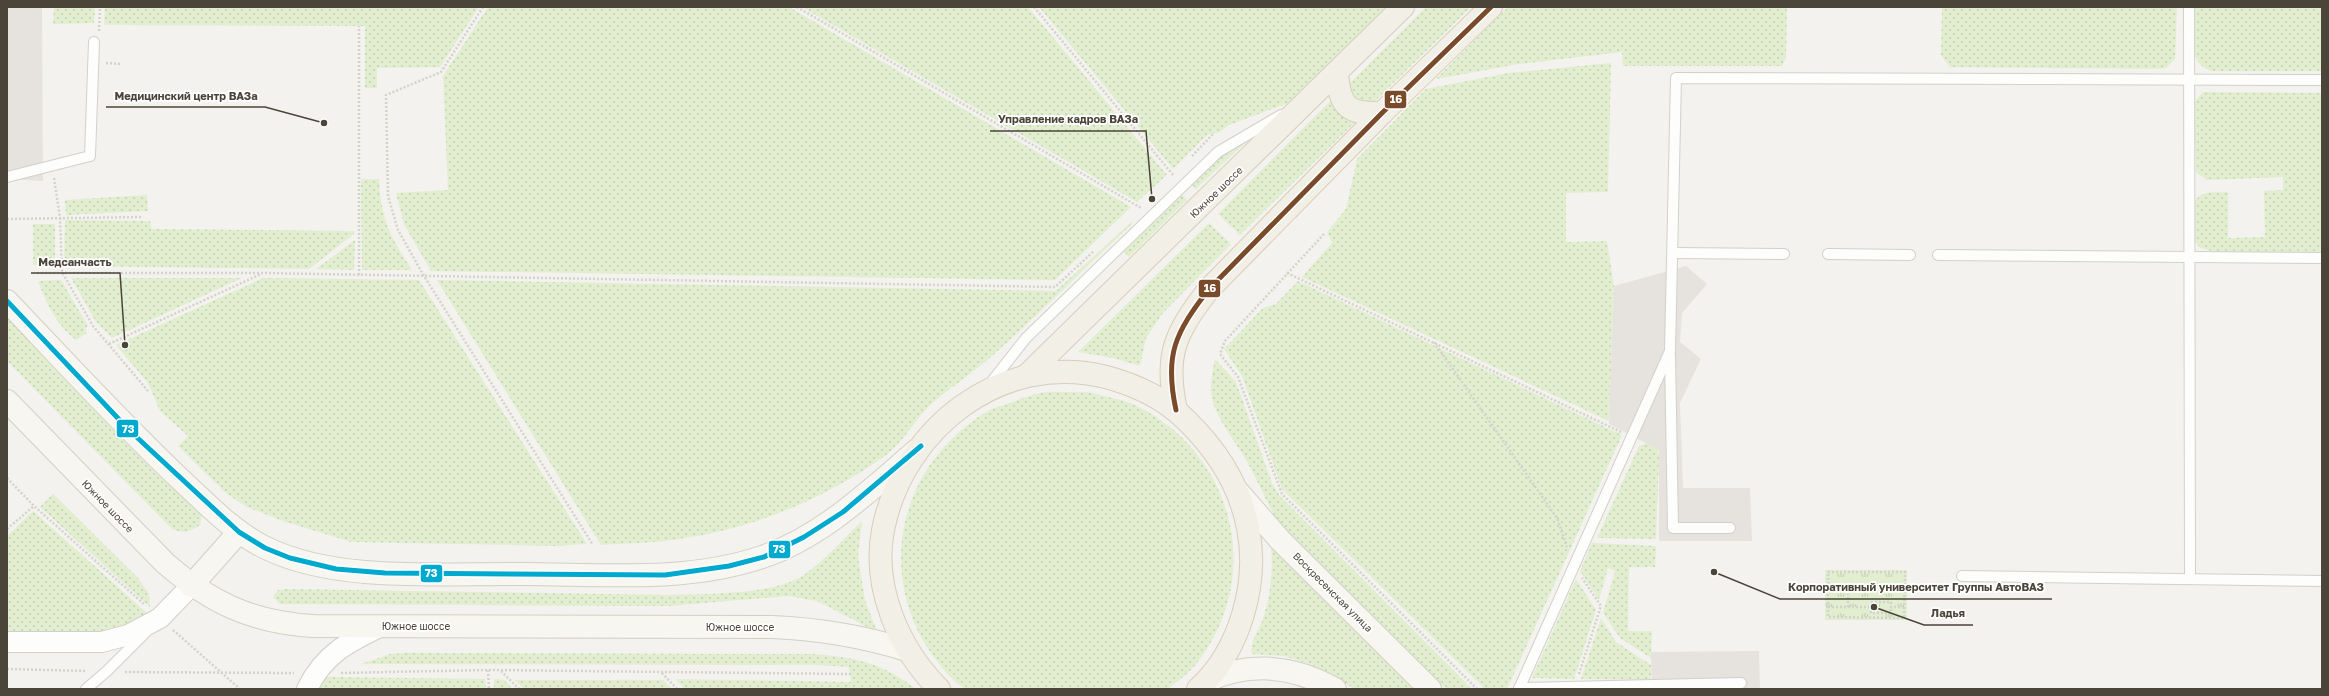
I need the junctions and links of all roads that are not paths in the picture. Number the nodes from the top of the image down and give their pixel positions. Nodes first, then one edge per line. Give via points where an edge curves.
1 (1403, 7) edge
2 (1490, 7) edge
3 (2189, 7) edge
4 (94, 42) road end
5 (1337, 73) junction
6 (2189, 80) junction
7 (2322, 80) edge
8 (1314, 96) junction
9 (1382, 113) junction
10 (7, 177) edge
11 (1673, 253) junction
12 (1784, 254) dead end
13 (1828, 254) dead end
14 (1910, 255) dead end
15 (1938, 255) dead end
16 (2189, 256) junction
17 (2322, 258) edge
18 (7, 301) edge
19 (1670, 351) junction
20 (1027, 375) junction
21 (983, 391) junction
22 (7, 401) edge
23 (1176, 410) junction
24 (921, 446) junction
25 (1239, 493) junction
26 (1730, 528) dead end
27 (239, 532) junction
28 (1962, 576) dead end
29 (2190, 579) junction
30 (2322, 581) edge
31 (191, 586) junction
32 (160, 618) junction
33 (382, 626) junction
34 (7, 642) edge
35 (907, 650) junction
36 (311, 681) edge
37 (1742, 683) dead end
38 (1202, 685) edge
39 (86, 689) edge
40 (939, 689) edge
41 (1335, 689) edge
42 (1430, 689) edge
43 (1519, 689) edge

1 - 5 main road, Южное шоссе
2 - 9 main road
3 - 6 lane
4 - 10 lane via 90,156
5 - 8 main road, Южное шоссе
5 - 9 main road via 1342,102 1350,109 1363,113
6 - 7 lane
6 - 11 lane via 1676,78
6 - 16 lane
8 - 20 main road, Южное шоссе
8 - 21 lane via 1218,152 1026,338
9 - 23 main road via 1246,250 1186,318 1171,362 1171,385
11 - 12 lane
11 - 19 lane
13 - 14 lane
15 - 16 lane
16 - 17 lane
16 - 29 lane
18 - 27 main road via 130,431
19 - 26 lane via 1673,528
19 - 43 lane
20 - 21 main road
20 - 23 main road via 1066,371 1095,374 1126,382
21 - 24 main road via 961,407
22 - 31 main road, Южное шоссе via 164,563
23 - 25 main road via 1213,450
24 - 27 main road via 843,512 804,537 764,557 700,572 657,575 364,571 321,566 290,558 265,548
24 - 35 main road via 902,475 890,504 882,537 881,557 886,599
25 - 38 main road via 1252,558 1249,586 1243,615 1233,640
25 - 42 main road, Воскресенская улица via 1281,541
27 - 31 main road
28 - 29 lane
29 - 30 lane
31 - 32 street
31 - 33 main road, Южное шоссе via 252,616 283,624
32 - 34 street via 128,635 102,642
32 - 39 lane
33 - 35 main road, Южное шоссе via 779,627 847,634
33 - 36 street via 333,653
35 - 40 main road via 919,668
37 - 43 lane
38 - 41 main road via 1224,673 1258,668 1282,669 1321,681

